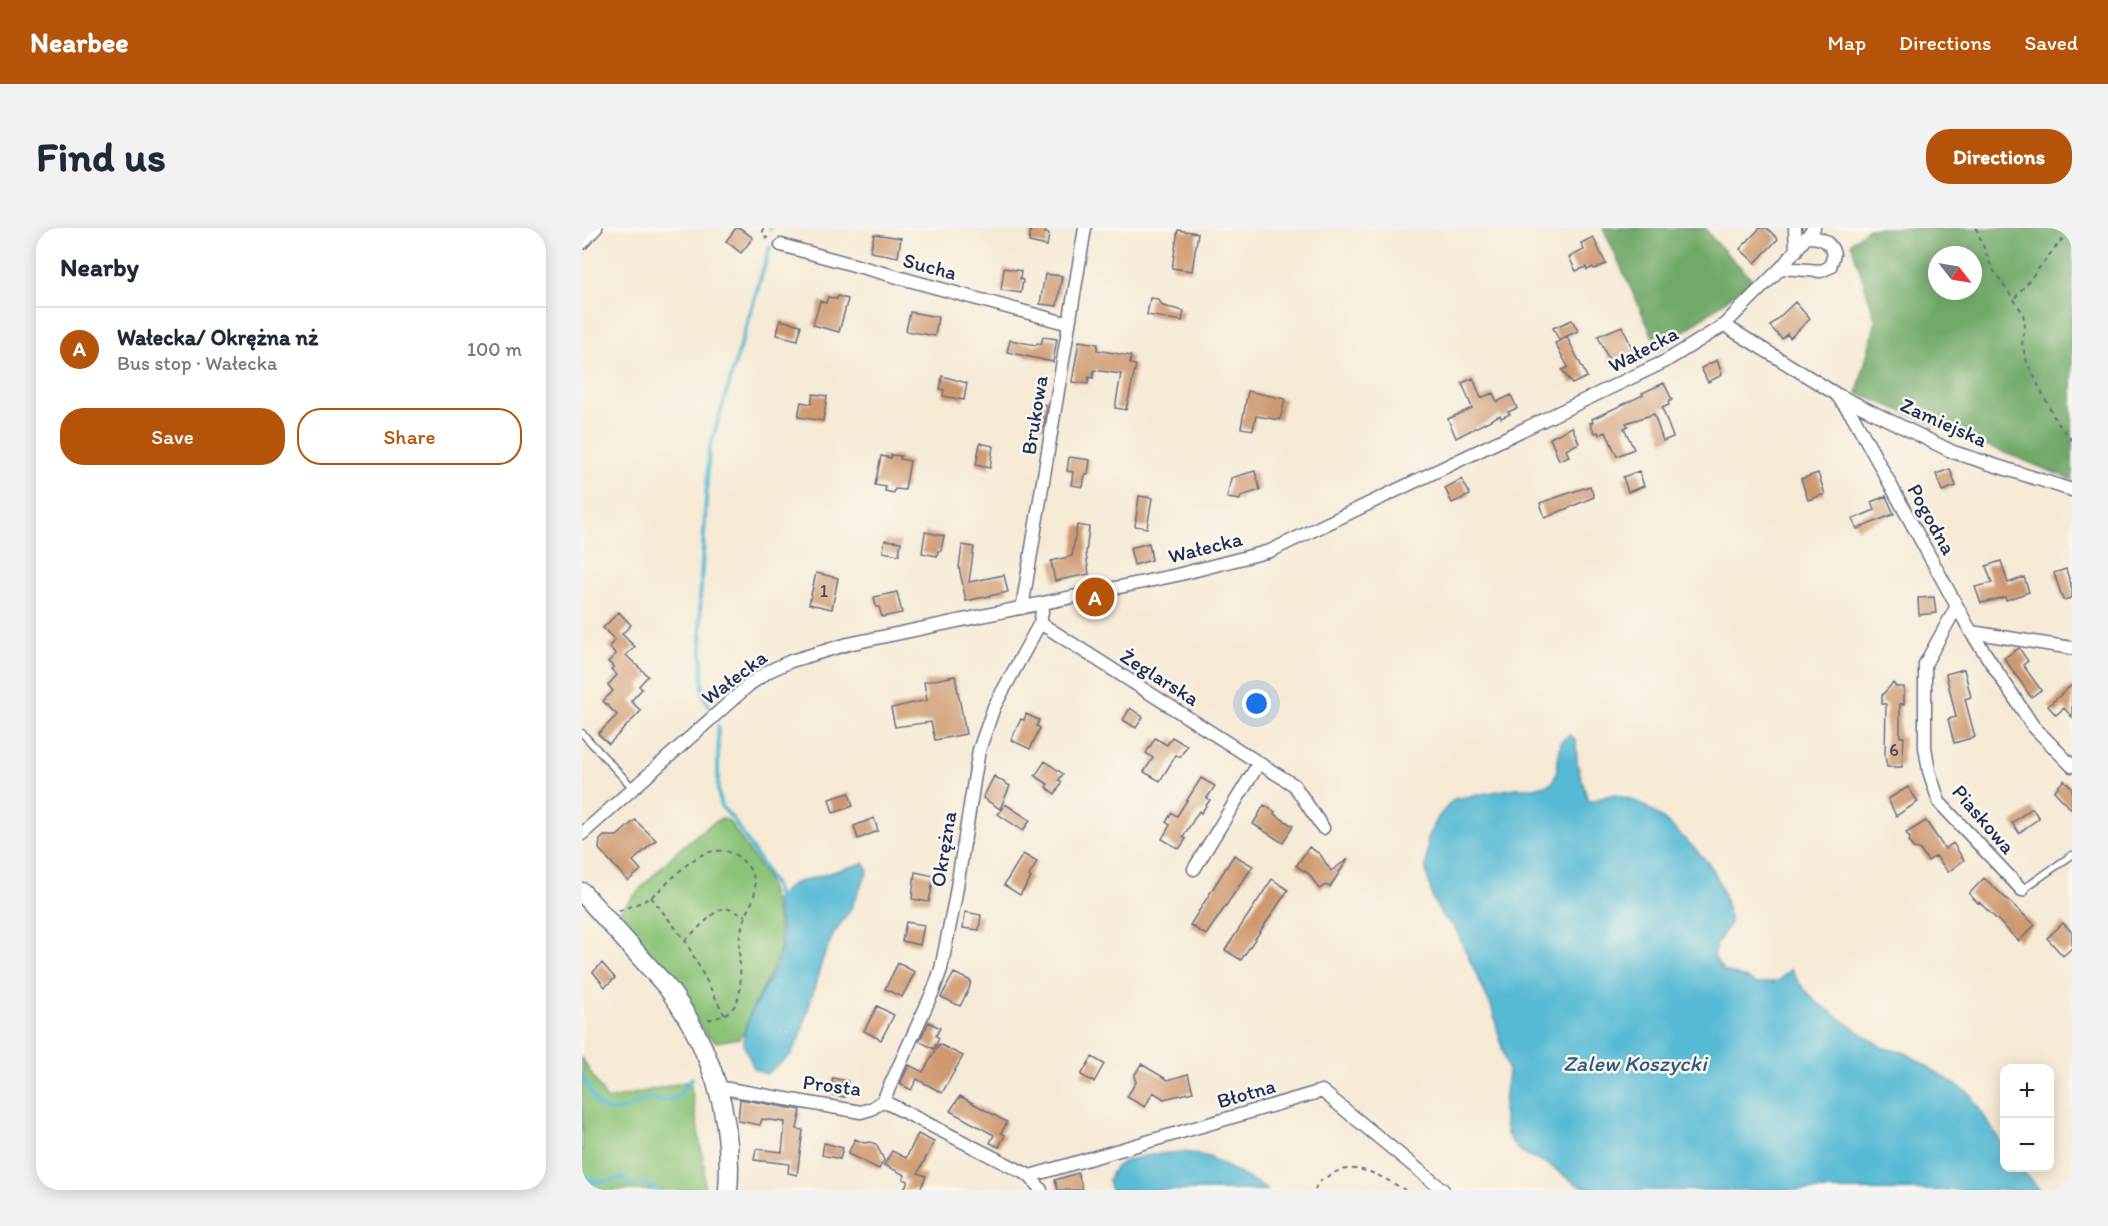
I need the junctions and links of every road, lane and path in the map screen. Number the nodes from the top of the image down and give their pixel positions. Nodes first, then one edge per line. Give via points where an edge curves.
1 (596, 228) edge
2 (1085, 228) edge
3 (1796, 228) edge
4 (1976, 228) edge
5 (2072, 228) edge
6 (1811, 232) edge
7 (582, 243) edge
8 (781, 245) dead end
9 (1796, 251) junction
10 (1781, 268) junction
11 (2015, 299) junction
12 (1069, 324) junction
13 (1724, 325) junction
14 (1836, 394) junction
15 (2072, 441) edge
16 (2072, 490) edge
17 (1041, 604) junction
18 (1957, 606) junction
19 (1022, 608) junction
20 (1040, 623) junction
21 (1971, 632) junction
22 (2072, 648) edge
23 (582, 733) edge
24 (1259, 763) junction
25 (2072, 766) edge
26 (633, 788) junction
27 (1323, 828) dead end
28 (582, 834) edge
29 (2072, 855) edge
30 (1194, 869) dead end
31 (2022, 890) joint
32 (582, 892) edge
33 (651, 897) junction
34 (615, 912) dead end
35 (746, 916) junction
36 (685, 940) junction
37 (724, 1014) junction
38 (690, 1021) junction
39 (717, 1088) junction
40 (883, 1101) junction
41 (1030, 1176) junction
42 (728, 1190) edge
43 (1041, 1190) edge
44 (1315, 1190) edge
45 (1405, 1190) edge
46 (1443, 1190) edge

1 - 7 street
2 - 12 street, Brukowa
3 - 9 street
4 - 11 path via 1992,268
5 - 11 path
6 - 9 street, Wałecka
6 - 10 street via 1830,245 1834,257 1830,267 1821,271
8 - 12 street, Sucha
9 - 10 street, Wałecka
10 - 13 street, Wałecka
11 - 15 path via 2023,313 2022,344 2027,362 2056,421
12 - 19 street, Brukowa
13 - 14 street, Pogodna
13 - 17 street, Wałecka via 1666,361 1270,551
14 - 16 street, Zamiejska via 1953,452
14 - 18 street, Pogodna via 1854,418
17 - 19 street, Wałecka
17 - 20 street, Okrężna
18 - 21 street, Pogodna
18 - 31 street, Piaskowa via 1925,664 1925,747 1929,771 1939,802
19 - 26 street, Wałecka via 848,644 784,664 750,684
20 - 24 street, Żeglarska
20 - 40 street, Okrężna via 994,707 979,750 942,969
21 - 22 street
21 - 25 street, Pogodna via 2033,726
23 - 26 lane
24 - 27 street, Żeglarska via 1294,785
24 - 30 street
26 - 28 street, Wałecka
29 - 31 lane, Piaskowa
32 - 38 street via 659,977
33 - 34 path
33 - 35 path via 698,856 723,851 744,861 755,880 756,892
33 - 36 path
35 - 36 path via 726,908 718,910
35 - 37 path via 739,947 741,993
36 - 37 path
37 - 38 path via 716,1019
38 - 39 street
39 - 40 street, Prosta via 861,1112
39 - 42 street via 728,1140
40 - 41 street, Prosta
41 - 43 street
41 - 46 street, Błotna via 1322,1091
44 - 45 path via 1321,1180 1336,1170 1352,1168 1373,1172

